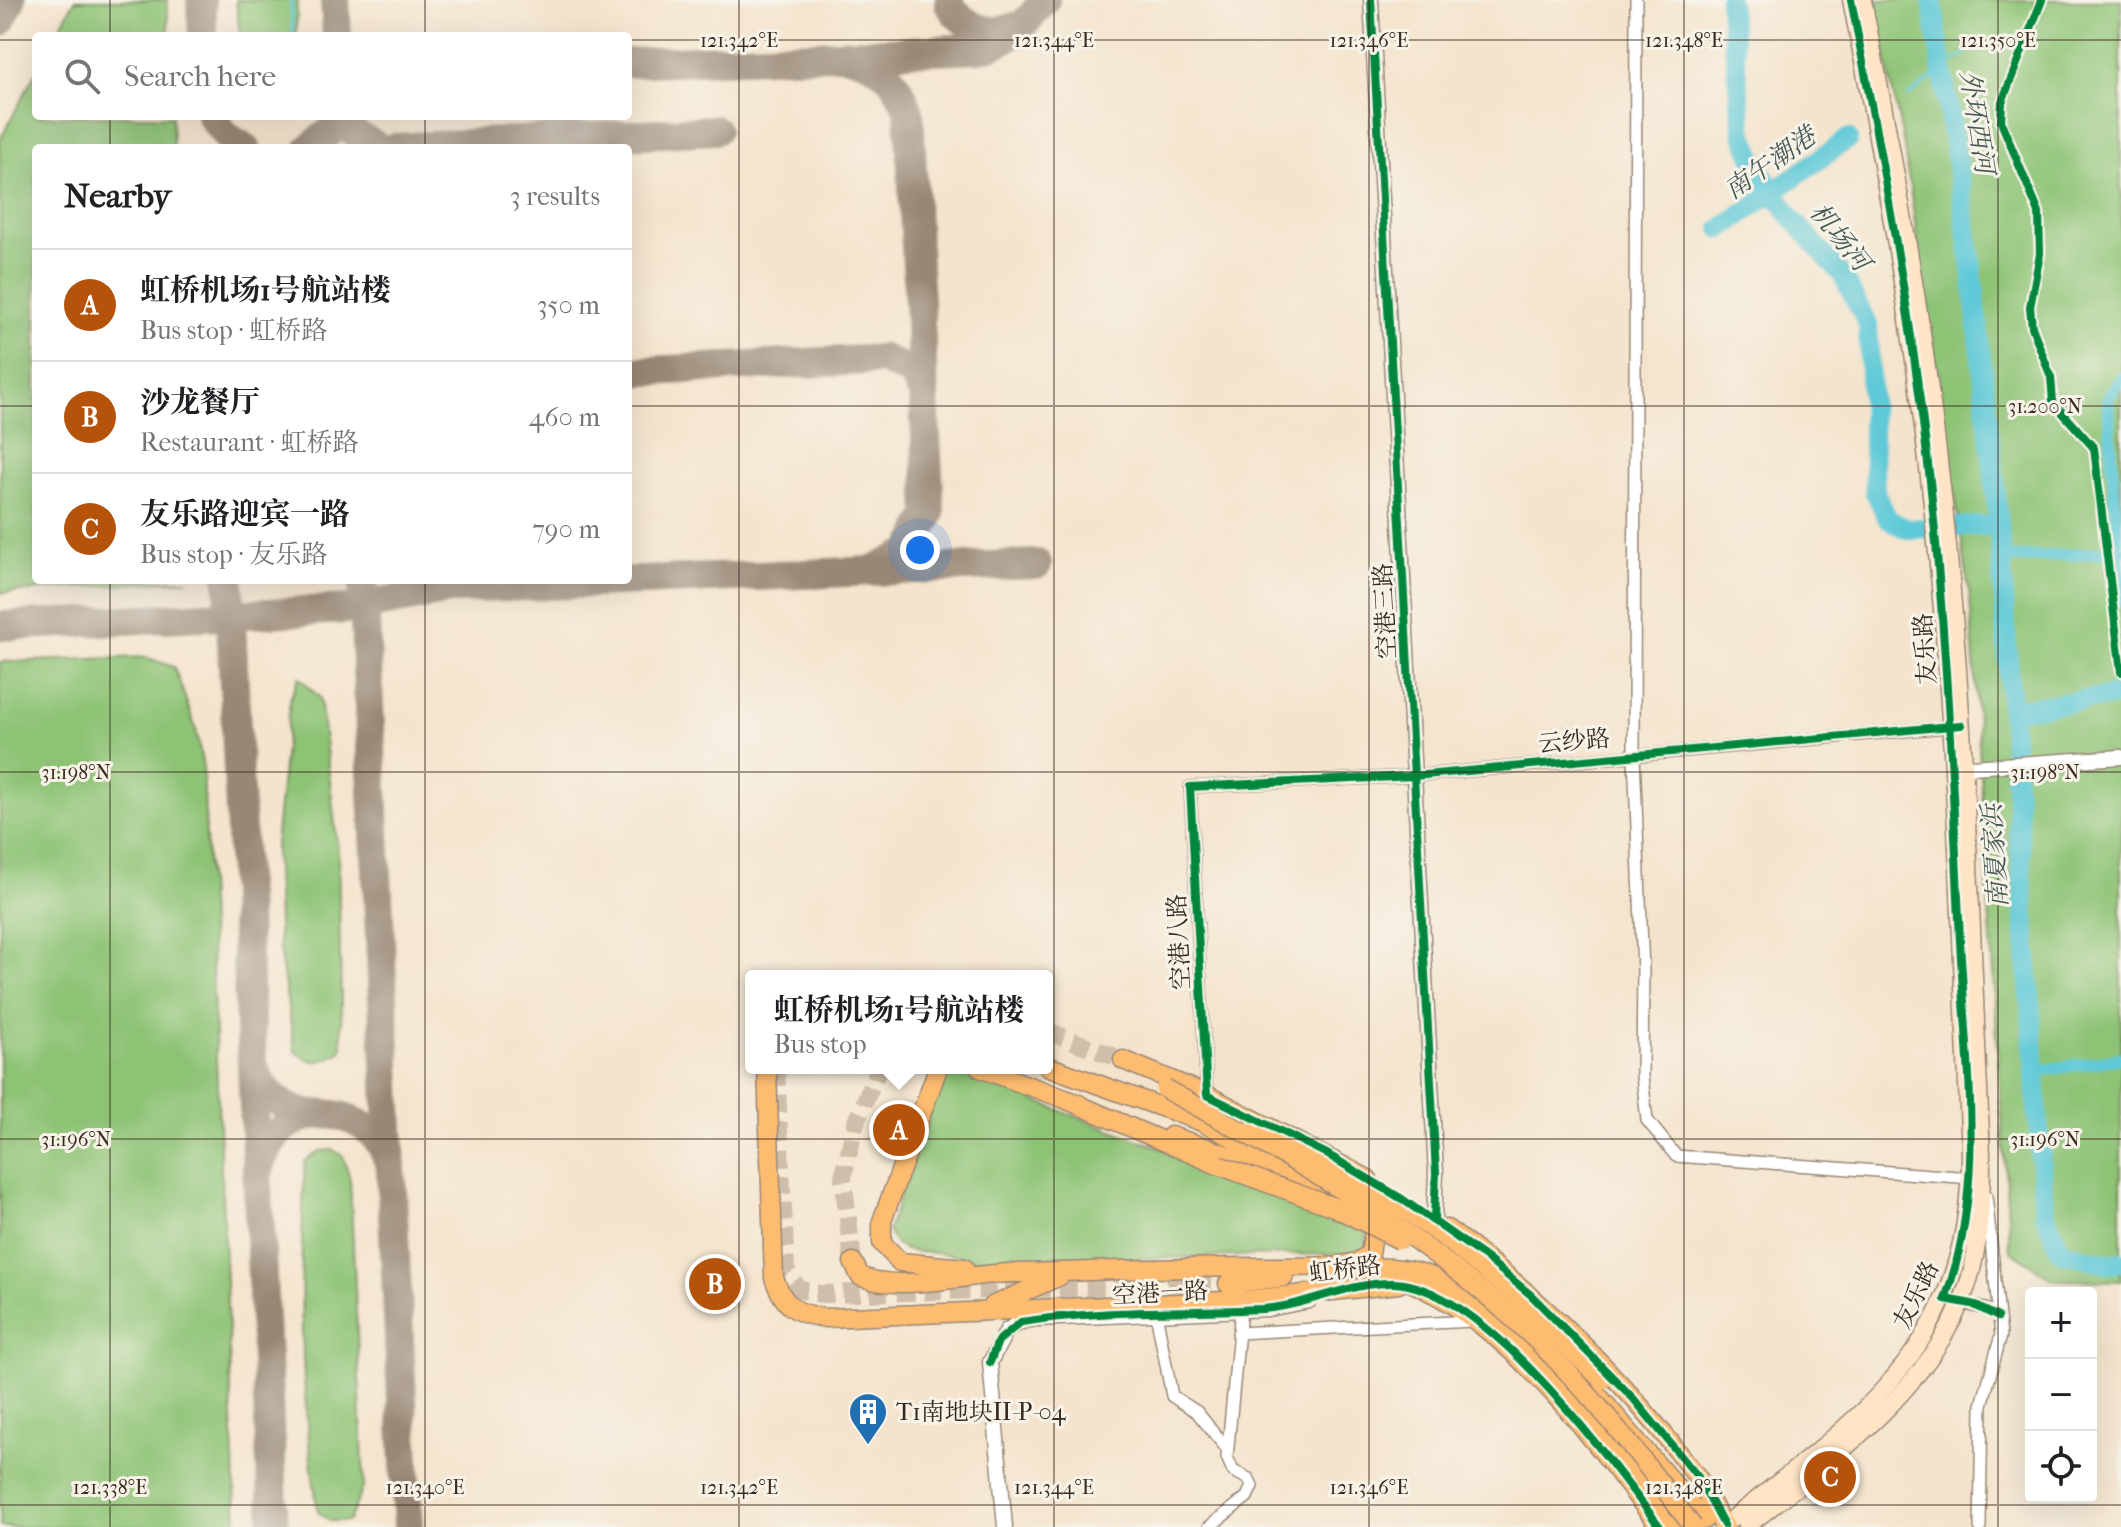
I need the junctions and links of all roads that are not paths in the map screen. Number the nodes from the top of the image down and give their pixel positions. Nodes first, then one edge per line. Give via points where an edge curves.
1 (1371, 0) edge
2 (1636, 0) edge
3 (1851, 0) edge
4 (1863, 0) edge
5 (1955, 726) junction
6 (1634, 756) junction
7 (2121, 757) edge
8 (1958, 768) junction
9 (1414, 776) junction
10 (1190, 787) joint
11 (1053, 1068) edge
12 (767, 1074) edge
13 (936, 1074) edge
14 (996, 1074) edge
15 (1089, 1081) junction
16 (1165, 1089) junction
17 (1207, 1095) junction
18 (1065, 1099) junction
19 (1976, 1179) junction
20 (1353, 1200) junction
21 (1434, 1219) junction
22 (853, 1262) dead end
23 (1323, 1268) junction
24 (1352, 1268) junction
25 (999, 1273) junction
26 (1069, 1273) junction
27 (1352, 1287) junction
28 (1424, 1290) junction
29 (1489, 1299) junction
30 (1953, 1300) junction
31 (982, 1310) junction
32 (1241, 1310) junction
33 (1156, 1313) junction
34 (1998, 1317) junction
35 (1477, 1322) junction
36 (1238, 1333) junction
37 (1515, 1335) junction
38 (1227, 1449) junction
39 (1714, 1523) edge
40 (1005, 1527) edge
41 (1209, 1527) edge
42 (1660, 1527) edge
43 (1678, 1527) edge
44 (1746, 1527) edge
45 (1980, 1527) edge

1 - 9 street, 空港三路
2 - 6 street
3 - 5 main road, 友乐路 via 1916,376
4 - 5 main road, 友乐路 via 1927,374 1950,570
5 - 6 street, 云纱路
5 - 8 main road, 友乐路
6 - 9 street, 云纱路
6 - 19 street via 1647,1120 1676,1156
7 - 8 street
8 - 19 main road, 友乐路
9 - 10 street, 云纱路
9 - 21 street, 空港三路 via 1436,1173
10 - 17 street, 空港八路
11 - 15 main road
12 - 31 main road, 虹桥路 via 774,1278 785,1303 795,1312 826,1318
13 - 25 main road via 882,1221 882,1243 900,1262
14 - 18 main road
15 - 17 main road via 1145,1092
15 - 20 main road via 1200,1121
16 - 17 main road via 1121,1066
16 - 29 main road, bridge via 1383,1216
16 - 39 main road, bridge via 1318,1161 1425,1224 1523,1305 1602,1380
17 - 21 main road via 1325,1153
18 - 20 main road
18 - 29 main road, bridge via 1365,1221
19 - 30 main road, 友乐路
19 - 34 street via 1989,1211
20 - 23 main road via 1371,1217 1370,1254
20 - 39 main road via 1439,1249 1551,1343
21 - 39 main road via 1531,1295 1624,1388 1698,1477
22 - 25 main road, 虹桥路 via 860,1276 871,1282
23 - 24 main road, 虹桥路
23 - 26 main road, 虹桥路
24 - 27 main road via 1228,1284
24 - 28 main road, 虹桥路
24 - 37 main road via 1427,1275 1477,1303
25 - 26 main road, 虹桥路
26 - 31 main road
27 - 28 main road, 虹桥路 via 1389,1283
27 - 31 main road, 虹桥路 via 1248,1300
27 - 32 street, 空港一路 via 1313,1301
28 - 35 main road, 虹桥路
28 - 37 main road via 1458,1301
29 - 39 main road, bridge
30 - 34 street
30 - 39 main road, 友乐路 via 1872,1402
30 - 44 main road, 友乐路 via 1921,1367 1883,1415
32 - 33 street, 空港一路
32 - 36 street
33 - 38 street via 1172,1396 1197,1412
33 - 40 street, 空港一路 via 1021,1322 998,1341 990,1362
34 - 45 street via 2000,1344 1982,1405
35 - 36 street
35 - 42 main road, 虹桥路 via 1578,1420
36 - 38 street
37 - 43 main road via 1627,1459
38 - 41 street via 1233,1471 1249,1479 1251,1491

